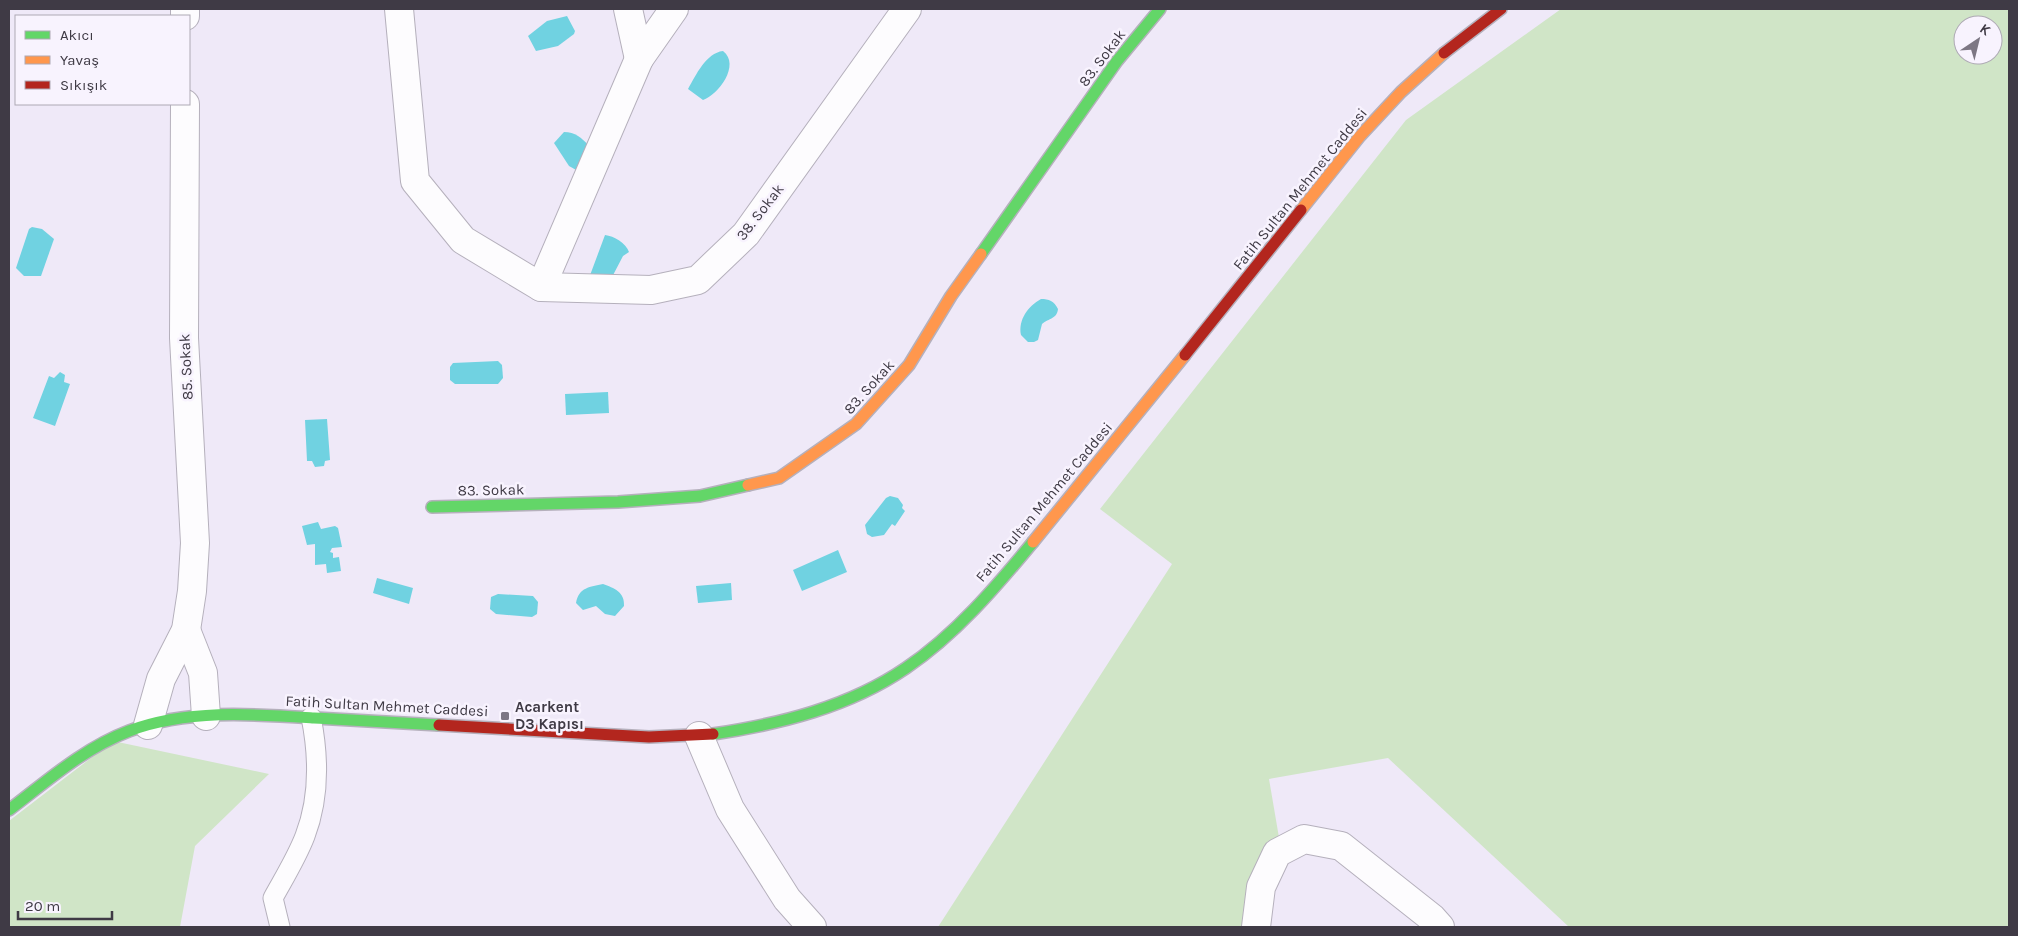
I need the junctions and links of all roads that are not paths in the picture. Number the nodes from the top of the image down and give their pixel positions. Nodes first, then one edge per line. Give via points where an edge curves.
1 (399, 9) edge
2 (628, 9) edge
3 (674, 9) edge
4 (907, 9) edge
5 (1160, 9) edge
6 (1501, 9) edge
7 (639, 58) junction
8 (184, 105) edge
9 (541, 287) junction
10 (432, 507) dead end
11 (186, 630) junction
12 (206, 716) junction
13 (311, 717) junction
14 (148, 725) junction
15 (699, 736) junction
16 (9, 810) edge
17 (280, 927) edge
18 (812, 927) edge
19 (1256, 927) edge
20 (1440, 927) edge

1 - 9 street, 38. Sokak via 415,182 463,240
2 - 7 street
3 - 7 street
4 - 9 street, 38. Sokak via 746,234 698,280 652,290
5 - 10 main road, 83. Sokak via 1117,61 1033,179 908,365 856,424 779,478 700,496 618,502
6 - 15 main road, Fatih Sultan Mehmet Caddesi via 1444,53 1360,136 1004,578 950,632 906,668 812,713 755,728
7 - 9 street
8 - 11 street, 85. Sokak via 184,338 195,543
11 - 12 street via 203,673
11 - 14 street, 85. Sokak via 161,680
12 - 13 main road, Fatih Sultan Mehmet Caddesi via 263,714
12 - 14 main road, Fatih Sultan Mehmet Caddesi
13 - 15 main road, Fatih Sultan Mehmet Caddesi via 649,737
13 - 17 lane via 317,759 316,791 305,836 273,898
14 - 16 main road, Fatih Sultan Mehmet Caddesi via 104,742
15 - 18 street via 730,809 787,899
19 - 20 street via 1261,887 1277,853 1304,840 1341,846

